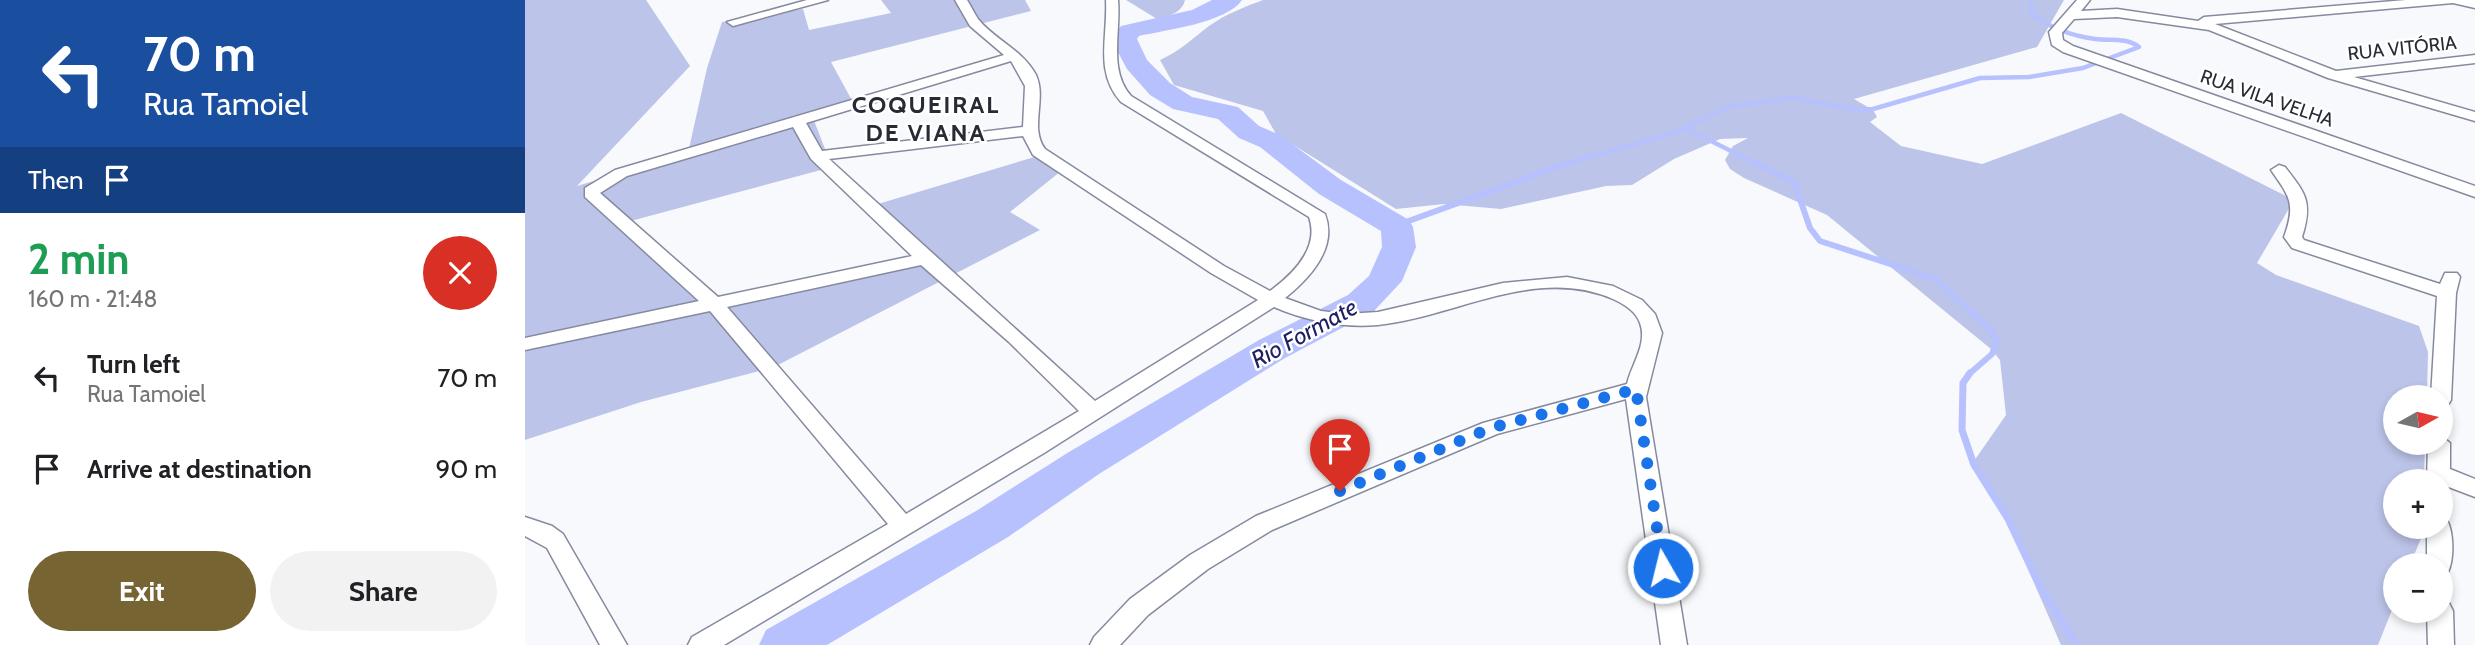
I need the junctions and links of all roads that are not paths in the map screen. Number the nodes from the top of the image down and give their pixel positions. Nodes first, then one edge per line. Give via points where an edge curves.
1 (822, 0) edge
2 (961, 0) edge
3 (1112, 0) edge
4 (2084, 0) edge
5 (2450, 0) edge
6 (2456, 0) edge
7 (2475, 4) edge
8 (2070, 15) junction
9 (733, 22) dead end
10 (2189, 22) junction
11 (1014, 55) junction
12 (2475, 59) edge
13 (2333, 75) junction
14 (2475, 117) edge
15 (797, 120) junction
16 (1028, 131) junction
17 (817, 156) junction
18 (2279, 170) dead end
19 (2475, 192) edge
20 (925, 260) junction
21 (1271, 299) junction
22 (715, 305) junction
23 (525, 344) edge
24 (2442, 385) edge
25 (1636, 389) junction
26 (1093, 412) junction
27 (2453, 482) edge
28 (2475, 488) edge
29 (525, 526) edge
30 (904, 527) junction
31 (2440, 623) edge
32 (614, 645) edge
33 (701, 645) edge
34 (1103, 645) edge
35 (1674, 645) edge
36 (2441, 645) edge

1 - 9 street
2 - 11 street via 972,19
3 - 21 street via 1111,74 1119,93 1317,214 1321,231 1315,253 1300,275
4 - 8 street
5 - 10 street
6 - 7 street
8 - 10 street via 2117,13
8 - 19 street, RUA VILA VELHA via 2054,38 2068,49
10 - 13 street
11 - 15 street
11 - 16 street via 1034,92 1035,110
12 - 13 street, RUA VITÓRIA
13 - 14 street
15 - 17 street
15 - 22 street via 621,173 593,187 594,198
16 - 17 street
16 - 21 street via 1039,152 1206,262
17 - 20 street
18 - 24 street via 2302,202 2293,237 2298,244 2449,285
20 - 22 street
20 - 26 street via 1016,337
21 - 25 street via 1344,320 1392,316 1496,288 1556,281 1585,284 1618,293 1646,315 1651,348
21 - 26 street
22 - 23 street
22 - 30 street
25 - 34 street via 1491,428 1264,523 1199,562 1149,600
25 - 35 street
26 - 30 street
27 - 28 street
29 - 32 street via 555,541
30 - 33 street
31 - 36 street

